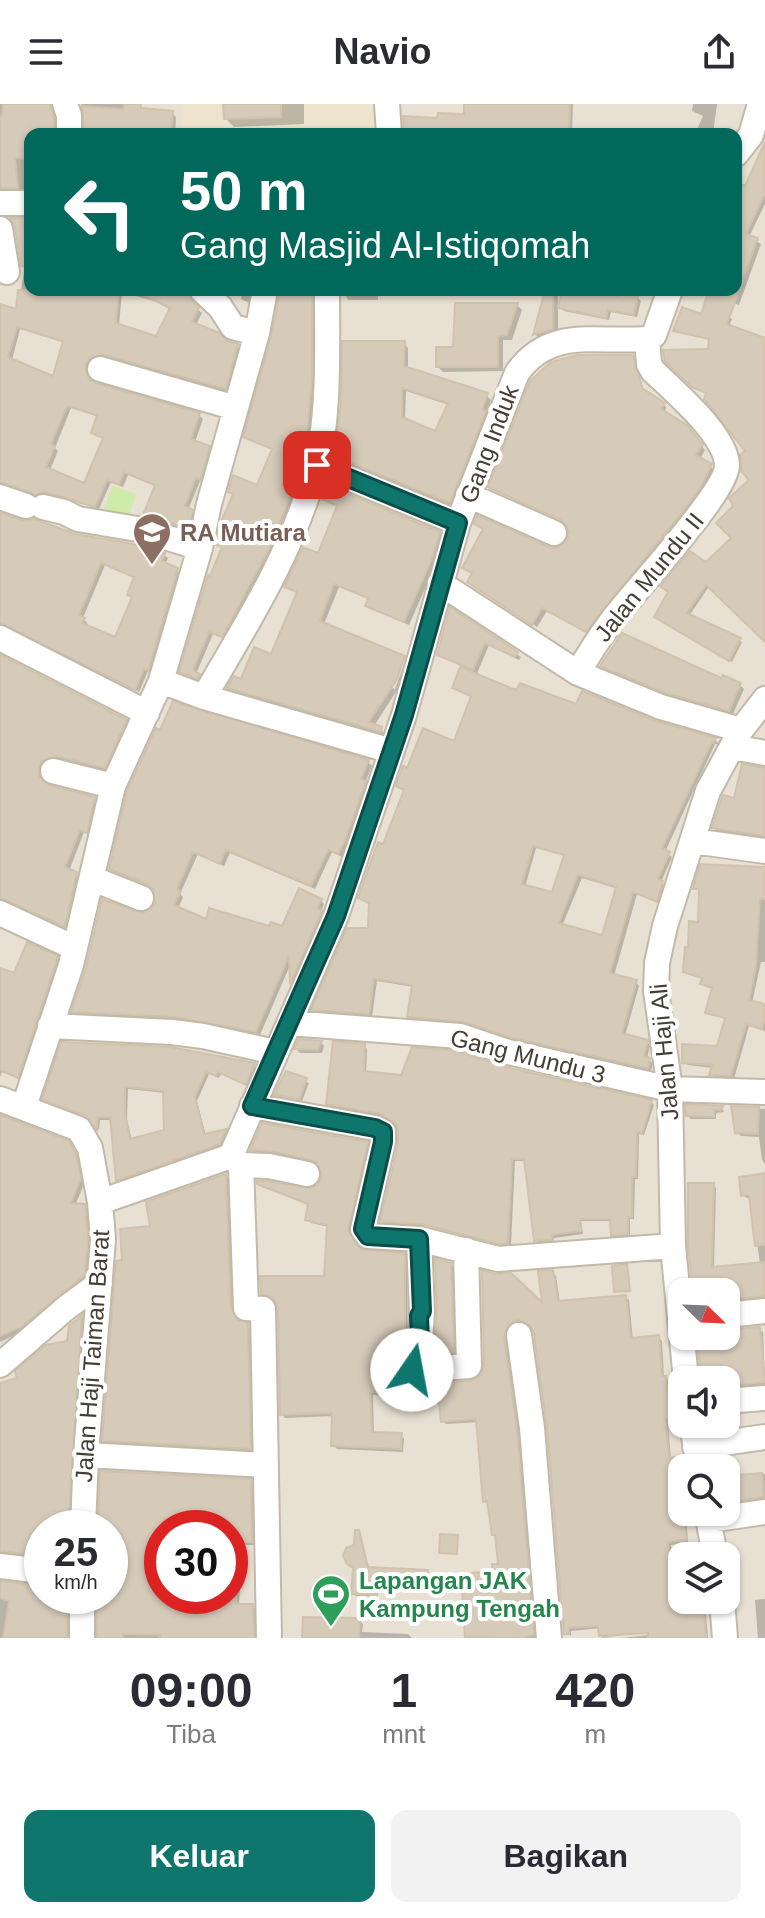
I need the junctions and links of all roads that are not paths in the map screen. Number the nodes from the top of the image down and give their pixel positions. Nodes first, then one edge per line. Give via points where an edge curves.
1 (65, 104) edge
2 (387, 104) edge
3 (763, 104) edge
4 (69, 128) edge
5 (389, 128) edge
6 (742, 146) edge
7 (0, 203) edge
8 (24, 203) edge
9 (0, 229) edge
10 (12, 271) edge
11 (208, 296) edge
12 (264, 296) edge
13 (327, 296) edge
14 (668, 296) edge
15 (257, 333) junction
16 (647, 339) junction
17 (100, 369) dead end
18 (236, 408) junction
19 (317, 465) junction
20 (468, 495) junction
21 (0, 497) edge
22 (458, 523) junction
23 (554, 533) dead end
24 (200, 548) junction
25 (440, 583) junction
26 (0, 638) edge
27 (578, 673) junction
28 (161, 681) junction
29 (204, 697) junction
30 (765, 699) edge
31 (147, 713) junction
32 (736, 738) junction
33 (392, 751) junction
34 (765, 753) edge
35 (53, 771) dead end
36 (113, 786) junction
37 (693, 841) junction
38 (765, 851) edge
39 (93, 879) junction
40 (141, 898) dead end
41 (0, 913) edge
42 (75, 948) junction
43 (289, 1023) junction
44 (50, 1026) junction
45 (275, 1052) junction
46 (670, 1089) junction
47 (765, 1092) edge
48 (0, 1099) edge
49 (252, 1106) junction
50 (24, 1107) junction
51 (236, 1160) junction
52 (307, 1174) dead end
53 (100, 1202) junction
54 (419, 1239) junction
55 (673, 1246) junction
56 (466, 1250) junction
57 (676, 1278) edge
58 (100, 1283) junction
59 (765, 1311) edge
60 (740, 1314) edge
61 (519, 1335) dead end
62 (0, 1365) edge
63 (765, 1398) edge
64 (740, 1400) edge
65 (765, 1437) edge
66 (695, 1446) edge
67 (86, 1455) junction
68 (266, 1465) junction
69 (84, 1510) edge
70 (765, 1512) edge
71 (740, 1514) edge
72 (0, 1566) edge
73 (24, 1569) edge
74 (82, 1614) edge
75 (723, 1614) edge
76 (82, 1638) edge
77 (269, 1638) edge
78 (549, 1638) edge
79 (725, 1638) edge

1 - 4 street
2 - 5 street
3 - 6 street
7 - 8 street
9 - 10 street
11 - 15 street via 233,327
12 - 15 street
13 - 19 street
14 - 16 street via 654,335
15 - 18 street
16 - 20 street, Gang Induk via 568,340 526,360
16 - 27 street, Jalan Mundu II via 653,371 716,434 726,472 704,508 612,620
17 - 18 street
18 - 24 street
19 - 22 street
19 - 29 street via 273,578
20 - 22 street, Gang Induk
20 - 23 street
21 - 24 street
22 - 25 street, Gang Induk
24 - 28 street
25 - 27 street
25 - 33 street, Gang Induk
26 - 31 street
27 - 32 street
28 - 29 street
28 - 31 street
29 - 33 street
30 - 32 street, Jalan Haji Ali
31 - 36 street
32 - 34 street
32 - 37 street, Jalan Haji Ali via 708,791
33 - 43 street, Gang Induk via 336,916
35 - 36 street
36 - 39 street
37 - 38 street
37 - 46 street, Jalan Haji Ali via 657,963
39 - 40 street
39 - 42 street
41 - 42 street
42 - 44 street
43 - 45 street, Gang Induk
43 - 46 street, Gang Mundu 3 via 460,1036
44 - 45 street via 172,1032
44 - 50 street
45 - 49 street, Gang Induk
46 - 47 street, Gang Mundu 3
46 - 55 street, Jalan Haji Ali
48 - 50 street, Jalan Haji Taiman Barat
49 - 51 street, Gang Induk
49 - 54 street via 380,1130 384,1136 364,1232
50 - 53 street, Jalan Haji Taiman Barat via 82,1132
51 - 52 street
51 - 53 street
51 - 68 street via 246,1308 263,1309
53 - 58 street, Jalan Haji Taiman Barat
54 - 56 street
54 - 56 street via 422,1311 412,1370 469,1366
55 - 56 street via 498,1259
55 - 57 street, Jalan Haji Ali
58 - 62 street
58 - 67 street, Jalan Haji Taiman Barat
59 - 60 street
61 - 78 street
63 - 64 street
65 - 66 street
67 - 68 street
67 - 69 street, Jalan Haji Taiman Barat
68 - 77 street
70 - 71 street
72 - 73 street
74 - 76 street
75 - 79 street

